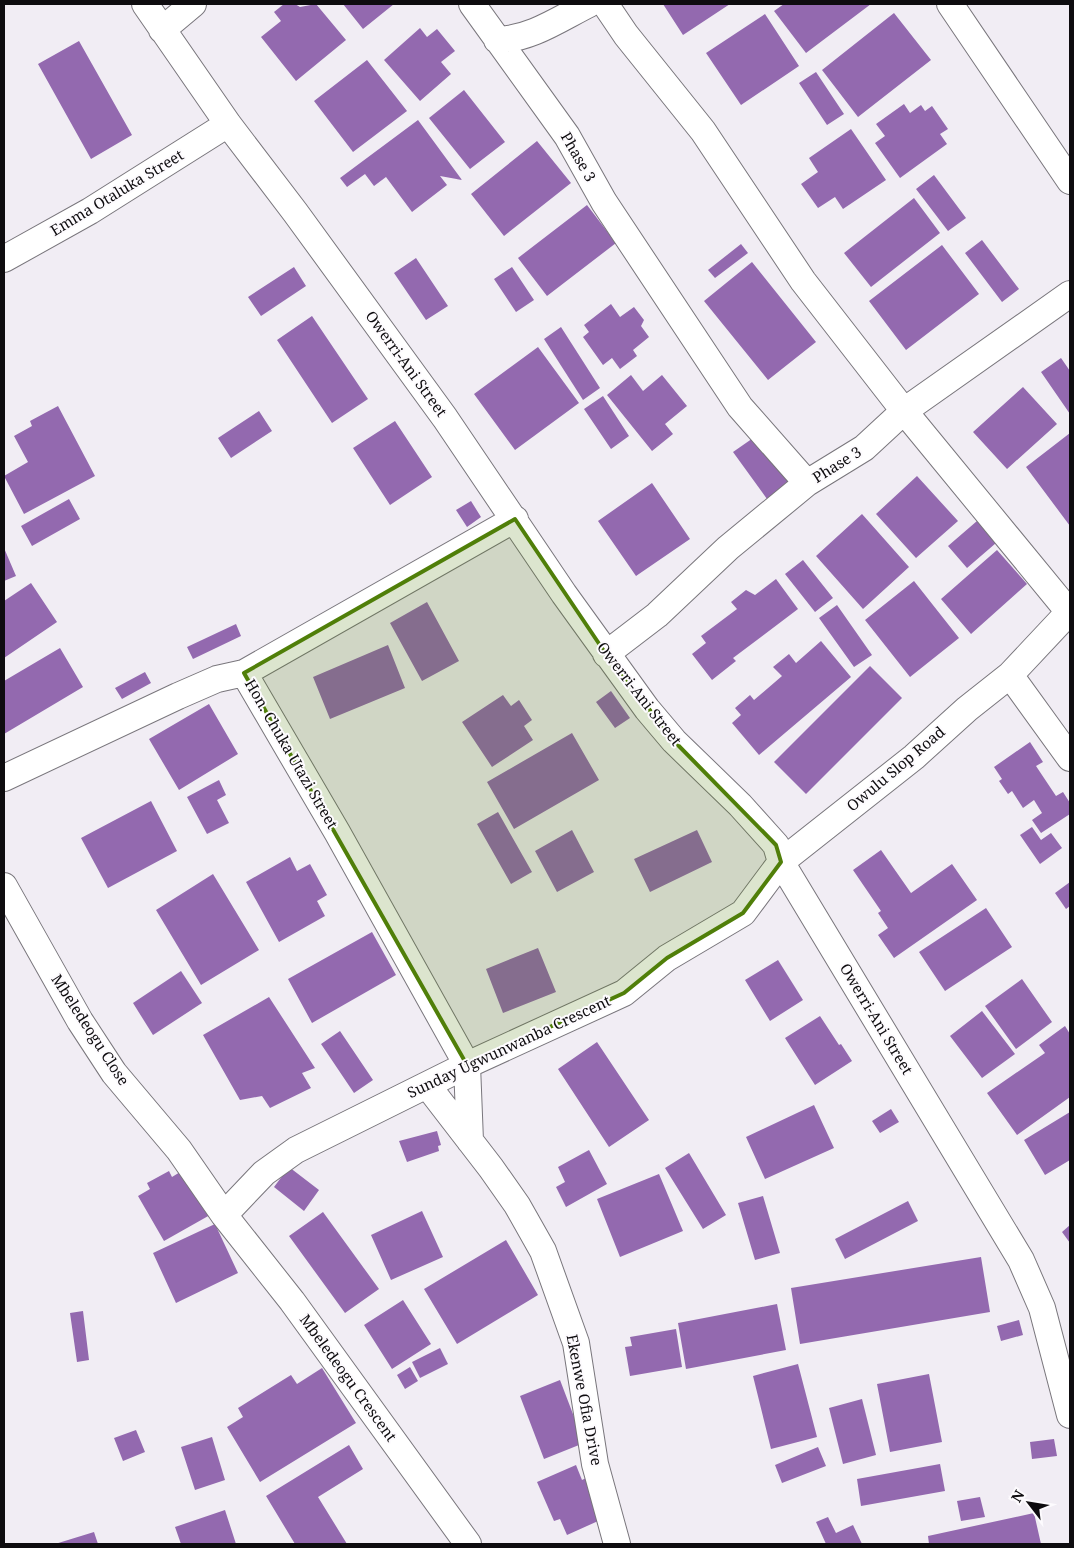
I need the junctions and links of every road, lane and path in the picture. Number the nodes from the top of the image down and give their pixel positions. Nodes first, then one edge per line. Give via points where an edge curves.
1 (145, 4) edge
2 (193, 4) edge
3 (472, 4) edge
4 (588, 4) edge
5 (605, 4) edge
6 (950, 4) edge
7 (162, 30) junction
8 (497, 40) junction
9 (228, 124) junction
10 (1066, 163) edge
11 (4, 259) edge
12 (1070, 294) edge
13 (904, 411) junction
14 (807, 483) junction
15 (515, 519) junction
16 (1070, 612) edge
17 (606, 654) junction
18 (244, 673) junction
19 (1010, 675) junction
20 (1070, 758) edge
21 (4, 778) edge
22 (781, 862) junction
23 (4, 886) edge
24 (468, 1064) junction
25 (427, 1085) junction
26 (470, 1141) junction
27 (224, 1215) junction
28 (1064, 1368) edge
29 (1070, 1415) edge
30 (468, 1544) edge
31 (616, 1544) edge

1 - 7 street, Owerri-Ani Street
2 - 7 street
3 - 8 street, Phase 3
4 - 8 street via 542,29 510,40
5 - 13 street via 703,131 803,281
6 - 10 street
7 - 9 street, Owerri-Ani Street
8 - 14 street, Phase 3 via 567,136 604,202 740,407
9 - 11 street, Emma Otaluka Street via 90,212
9 - 15 street, Owerri-Ani Street via 353,291
12 - 13 street, Phase 3
13 - 14 street, Phase 3 via 864,448
13 - 16 street
14 - 17 street via 728,548 657,615
15 - 17 street, Owerri-Ani Street
15 - 18 street
16 - 19 street, Owulu Slop Road
17 - 22 street, Owerri-Ani Street via 674,741 776,845
18 - 21 street, Hon. Chuka Utazi Street via 217,679 178,696
18 - 24 street, Hon. Chuka Utazi Street
19 - 20 street
19 - 22 street, Owulu Slop Road via 914,757
22 - 24 street, Sunday Ugwunwanba Crescent via 743,913 667,958 624,993
22 - 28 street, Owerri-Ani Street via 1021,1260
23 - 27 street, Mbeledeogu Close via 80,1021 114,1073 179,1150
24 - 25 street, Sunday Ugwunwanba Crescent
24 - 26 street
25 - 26 street, Ekenwe Ofia Drive
25 - 27 street, Sunday Ugwunwanba Crescent via 296,1150 277,1163
26 - 31 street, Ekenwe Ofia Drive via 517,1205 543,1251 576,1343 596,1464
27 - 30 street, Mbeledeogu Crescent via 292,1301
28 - 29 street, Owerri-Ani Street

